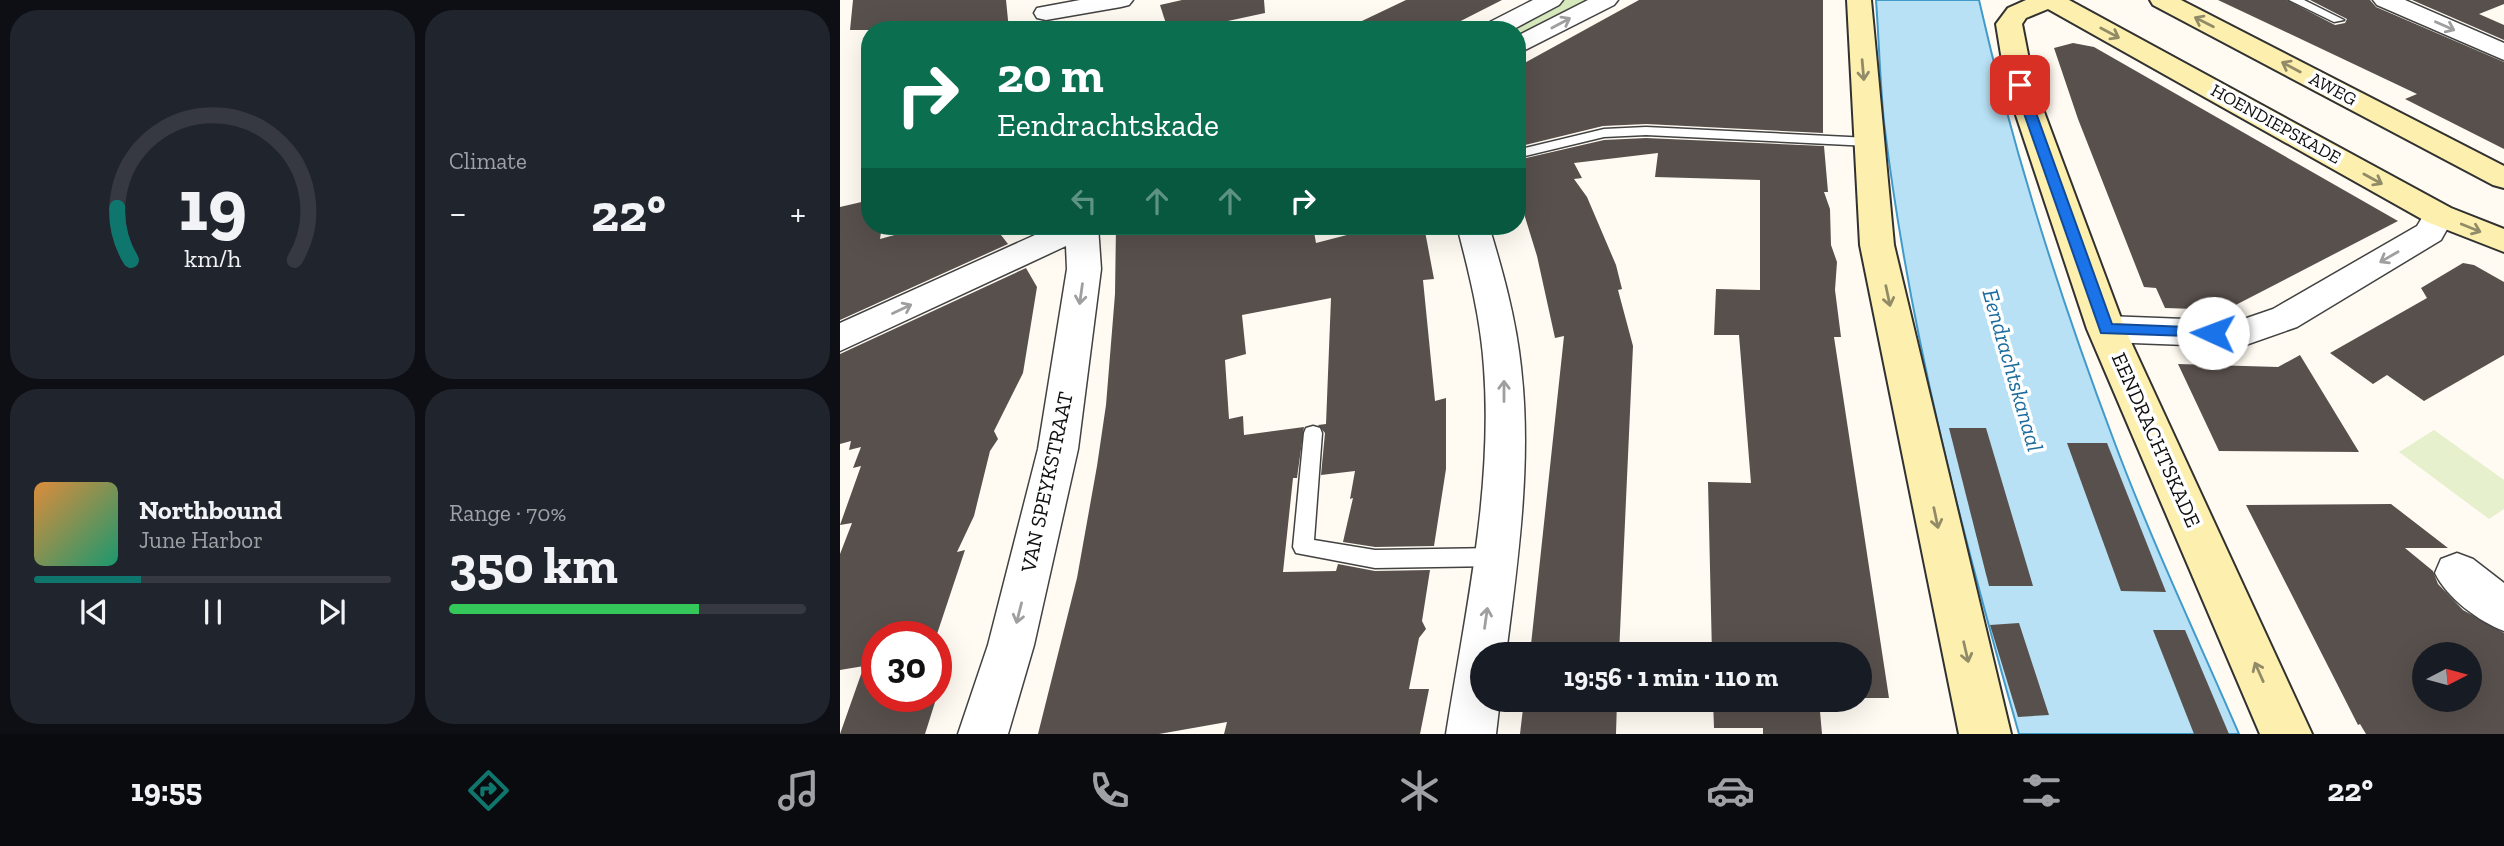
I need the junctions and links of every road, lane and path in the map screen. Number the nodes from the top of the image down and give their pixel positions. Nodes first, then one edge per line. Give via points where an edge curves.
1 (1121, 0) edge
2 (1551, 0) edge
3 (1606, 0) edge
4 (2049, 0) edge
5 (2162, 0) edge
6 (2295, 0) edge
7 (2385, 0) edge
8 (1857, 1) edge
9 (1046, 14) edge
10 (2338, 20) dead end
11 (1510, 21) edge
12 (1526, 41) edge
13 (2504, 52) edge
14 (1869, 142) junction
15 (1526, 152) edge
16 (2502, 175) edge
17 (2439, 215) junction
18 (1062, 235) edge
19 (1082, 235) edge
20 (1475, 235) edge
21 (2504, 242) edge
22 (2106, 329) junction
23 (840, 338) edge
24 (1313, 433) dead end
25 (1494, 557) junction
26 (2457, 573) dead end
27 (2504, 610) edge
28 (983, 734) edge
29 (1471, 734) edge
30 (1985, 734) edge
31 (2286, 734) edge

1 - 9 street
2 - 11 street
12 -> 3 street
4 -> 17 main road, HOENDIEPSKADE
4 - 22 main road, EENDRACHTSKADE via 2013,16 2011,40 2020,85
16 -> 5 main road, AWEG
6 - 10 lane
7 -> 13 street
8 -> 14 main road
14 - 15 lane via 1646,131 1604,133
14 -> 30 main road via 1877,245
17 -> 21 main road, HOENDIEPSKADE
17 -> 22 street via 2430,233 2285,318 2240,334
23 -> 18 street
19 -> 28 street, VAN SPEYKSTRAAT via 1084,269 1058,449 1011,645
25 -> 20 street via 1502,503 1504,382
31 -> 22 main road, EENDRACHTSKADE
24 - 25 lane via 1303,547 1375,559
29 -> 25 street
26 - 27 street

